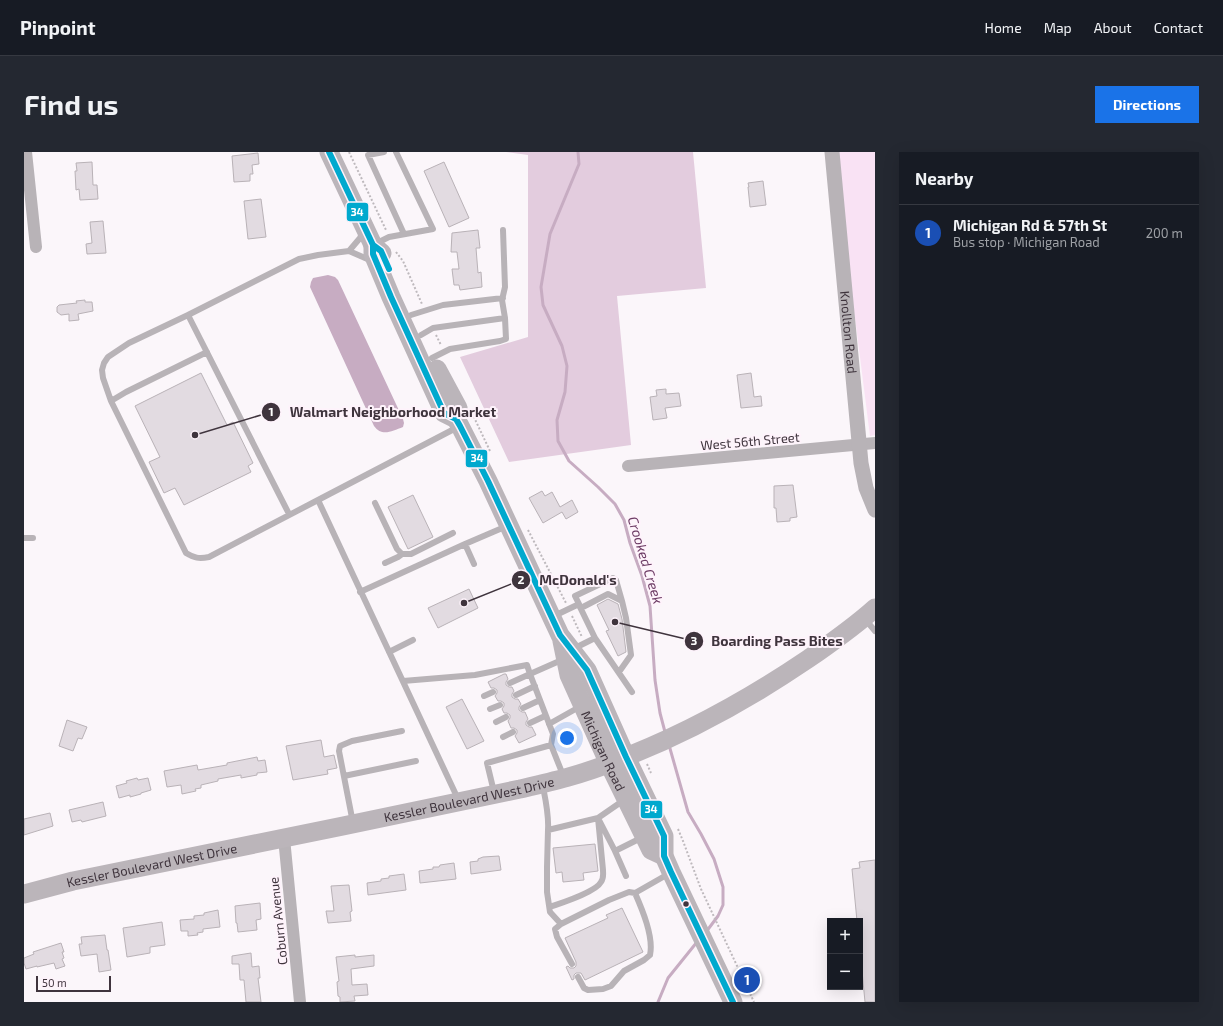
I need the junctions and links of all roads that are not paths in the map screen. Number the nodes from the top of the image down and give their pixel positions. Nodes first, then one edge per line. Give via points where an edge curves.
1 (26, 152) edge
2 (329, 152) edge
3 (384, 152) edge
4 (396, 152) edge
5 (832, 152) edge
6 (364, 227) junction
7 (503, 230) dead end
8 (404, 234) junction
9 (381, 241) junction
10 (36, 247) dead end
11 (348, 251) junction
12 (377, 264) junction
13 (503, 298) junction
14 (418, 313) junction
15 (188, 315) junction
16 (505, 318) junction
17 (427, 331) junction
18 (207, 352) junction
19 (438, 355) junction
20 (111, 401) junction
21 (462, 418) junction
22 (875, 443) edge
23 (859, 445) junction
24 (628, 466) dead end
25 (318, 500) junction
26 (375, 502) dead end
27 (875, 510) edge
28 (289, 514) junction
29 (509, 526) junction
30 (453, 533) dead end
31 (24, 538) edge
32 (33, 538) dead end
33 (465, 544) junction
34 (402, 554) junction
35 (385, 563) dead end
36 (474, 564) dead end
37 (360, 592) junction
38 (622, 601) junction
39 (580, 606) junction
40 (552, 617) junction
41 (871, 619) edge
42 (595, 638) junction
43 (413, 640) dead end
44 (571, 647) junction
45 (389, 652) junction
46 (619, 672) junction
47 (530, 674) junction
48 (403, 681) junction
49 (510, 683) dead end
50 (534, 686) junction
51 (493, 692) dead end
52 (632, 692) dead end
53 (484, 696) dead end
54 (516, 696) dead end
55 (540, 700) junction
56 (500, 705) dead end
57 (583, 705) junction
58 (523, 708) dead end
59 (490, 709) dead end
60 (546, 716) junction
61 (506, 717) dead end
62 (496, 722) dead end
63 (530, 723) dead end
64 (548, 724) junction
65 (402, 731) dead end
66 (513, 732) dead end
67 (503, 737) dead end
68 (551, 746) junction
69 (631, 755) junction
70 (416, 761) dead end
71 (344, 776) junction
72 (564, 778) junction
73 (542, 784) junction
74 (495, 794) junction
75 (626, 799) junction
76 (460, 802) junction
77 (598, 818) junction
78 (353, 824) junction
79 (548, 830) junction
80 (645, 837) junction
81 (284, 838) junction
82 (614, 851) junction
83 (668, 864) junction
84 (626, 876) dead end
85 (635, 893) junction
86 (24, 894) edge
87 (550, 908) junction
88 (561, 924) junction
89 (572, 964) dead end
90 (578, 977) dead end
91 (300, 1002) edge
92 (733, 1002) edge

1 - 10 street
2 - 6 main road, Michigan Road
3 - 8 lane via 368,155
4 - 8 lane via 433,229
5 - 23 street, Knollton Road
6 - 9 main road, Michigan Road
6 - 11 lane via 360,238
7 - 13 lane
8 - 9 lane
9 - 12 main road, Michigan Road via 373,254
9 - 14 main road, Michigan Road via 381,252
11 - 12 lane
11 - 15 lane via 318,254 299,260
12 - 21 main road, Michigan Road via 444,413
13 - 14 lane via 443,305
13 - 16 lane
14 - 17 main road, Michigan Road
15 - 18 lane
15 - 20 lane via 129,343 108,357 102,370
16 - 17 lane
16 - 19 lane via 506,339 450,349
17 - 19 main road, Michigan Road
18 - 20 lane
18 - 28 lane
19 - 21 main road, Michigan Road
20 - 28 lane via 186,553 192,557 209,557
21 - 25 lane
21 - 29 main road, Michigan Road
22 - 23 street, West 56th Street
23 - 24 street, West 56th Street
23 - 27 street, Knollton Road via 866,488
25 - 28 lane
25 - 37 lane
26 - 34 lane via 397,549
29 - 33 lane
29 - 40 main road, Michigan Road
30 - 34 lane via 411,554
31 - 32 lane
33 - 36 lane
33 - 37 lane
34 - 35 lane
37 - 45 lane
38 - 39 lane via 608,594
38 - 39 lane via 616,580 613,578 575,596
38 - 46 lane via 631,655
39 - 40 lane via 569,608
39 - 42 lane
40 - 44 main road, Michigan Road
41 - 69 main road, Kessler Boulevard West Drive via 743,700
42 - 44 lane
42 - 46 lane
43 - 45 lane
44 - 47 lane
44 - 57 main road, Michigan Road via 569,675
44 - 69 main road, Michigan Road via 587,670
45 - 48 lane
46 - 52 lane
47 - 48 lane via 527,665 475,675
47 - 49 lane
47 - 50 lane
48 - 76 lane
50 - 54 lane
50 - 55 lane
51 - 53 lane
55 - 58 lane
55 - 60 lane
56 - 59 lane
57 - 64 lane
57 - 69 main road, Michigan Road
60 - 63 lane
60 - 64 lane
61 - 62 lane
64 - 68 lane via 553,734
65 - 71 lane via 352,741 340,746
66 - 67 lane
68 - 72 lane
68 - 74 lane via 487,763
69 - 72 main road, Kessler Boulevard West Drive
69 - 75 main road, Michigan Road
69 - 83 main road, Michigan Road via 664,836
70 - 71 lane
71 - 78 lane
72 - 73 main road, Kessler Boulevard West Drive
73 - 74 main road, Kessler Boulevard West Drive
73 - 79 lane via 548,808
74 - 76 main road, Kessler Boulevard West Drive
75 - 77 lane
75 - 80 main road, Michigan Road
76 - 78 main road, Kessler Boulevard West Drive
77 - 79 lane
77 - 82 lane
77 - 87 lane via 604,870 602,882 595,889
78 - 81 main road, Kessler Boulevard West Drive
79 - 87 lane
80 - 82 lane
80 - 83 main road, Michigan Road via 651,850
81 - 86 main road, Kessler Boulevard West Drive via 73,881
81 - 91 street, Coburn Avenue
82 - 84 lane
83 - 85 lane
83 - 92 main road, Michigan Road via 688,908 729,972
85 - 88 lane via 629,892 615,897
85 - 90 lane via 651,943 650,955 624,971 611,986 603,989 588,990
87 - 88 lane via 550,912
88 - 89 lane via 555,929 557,937

